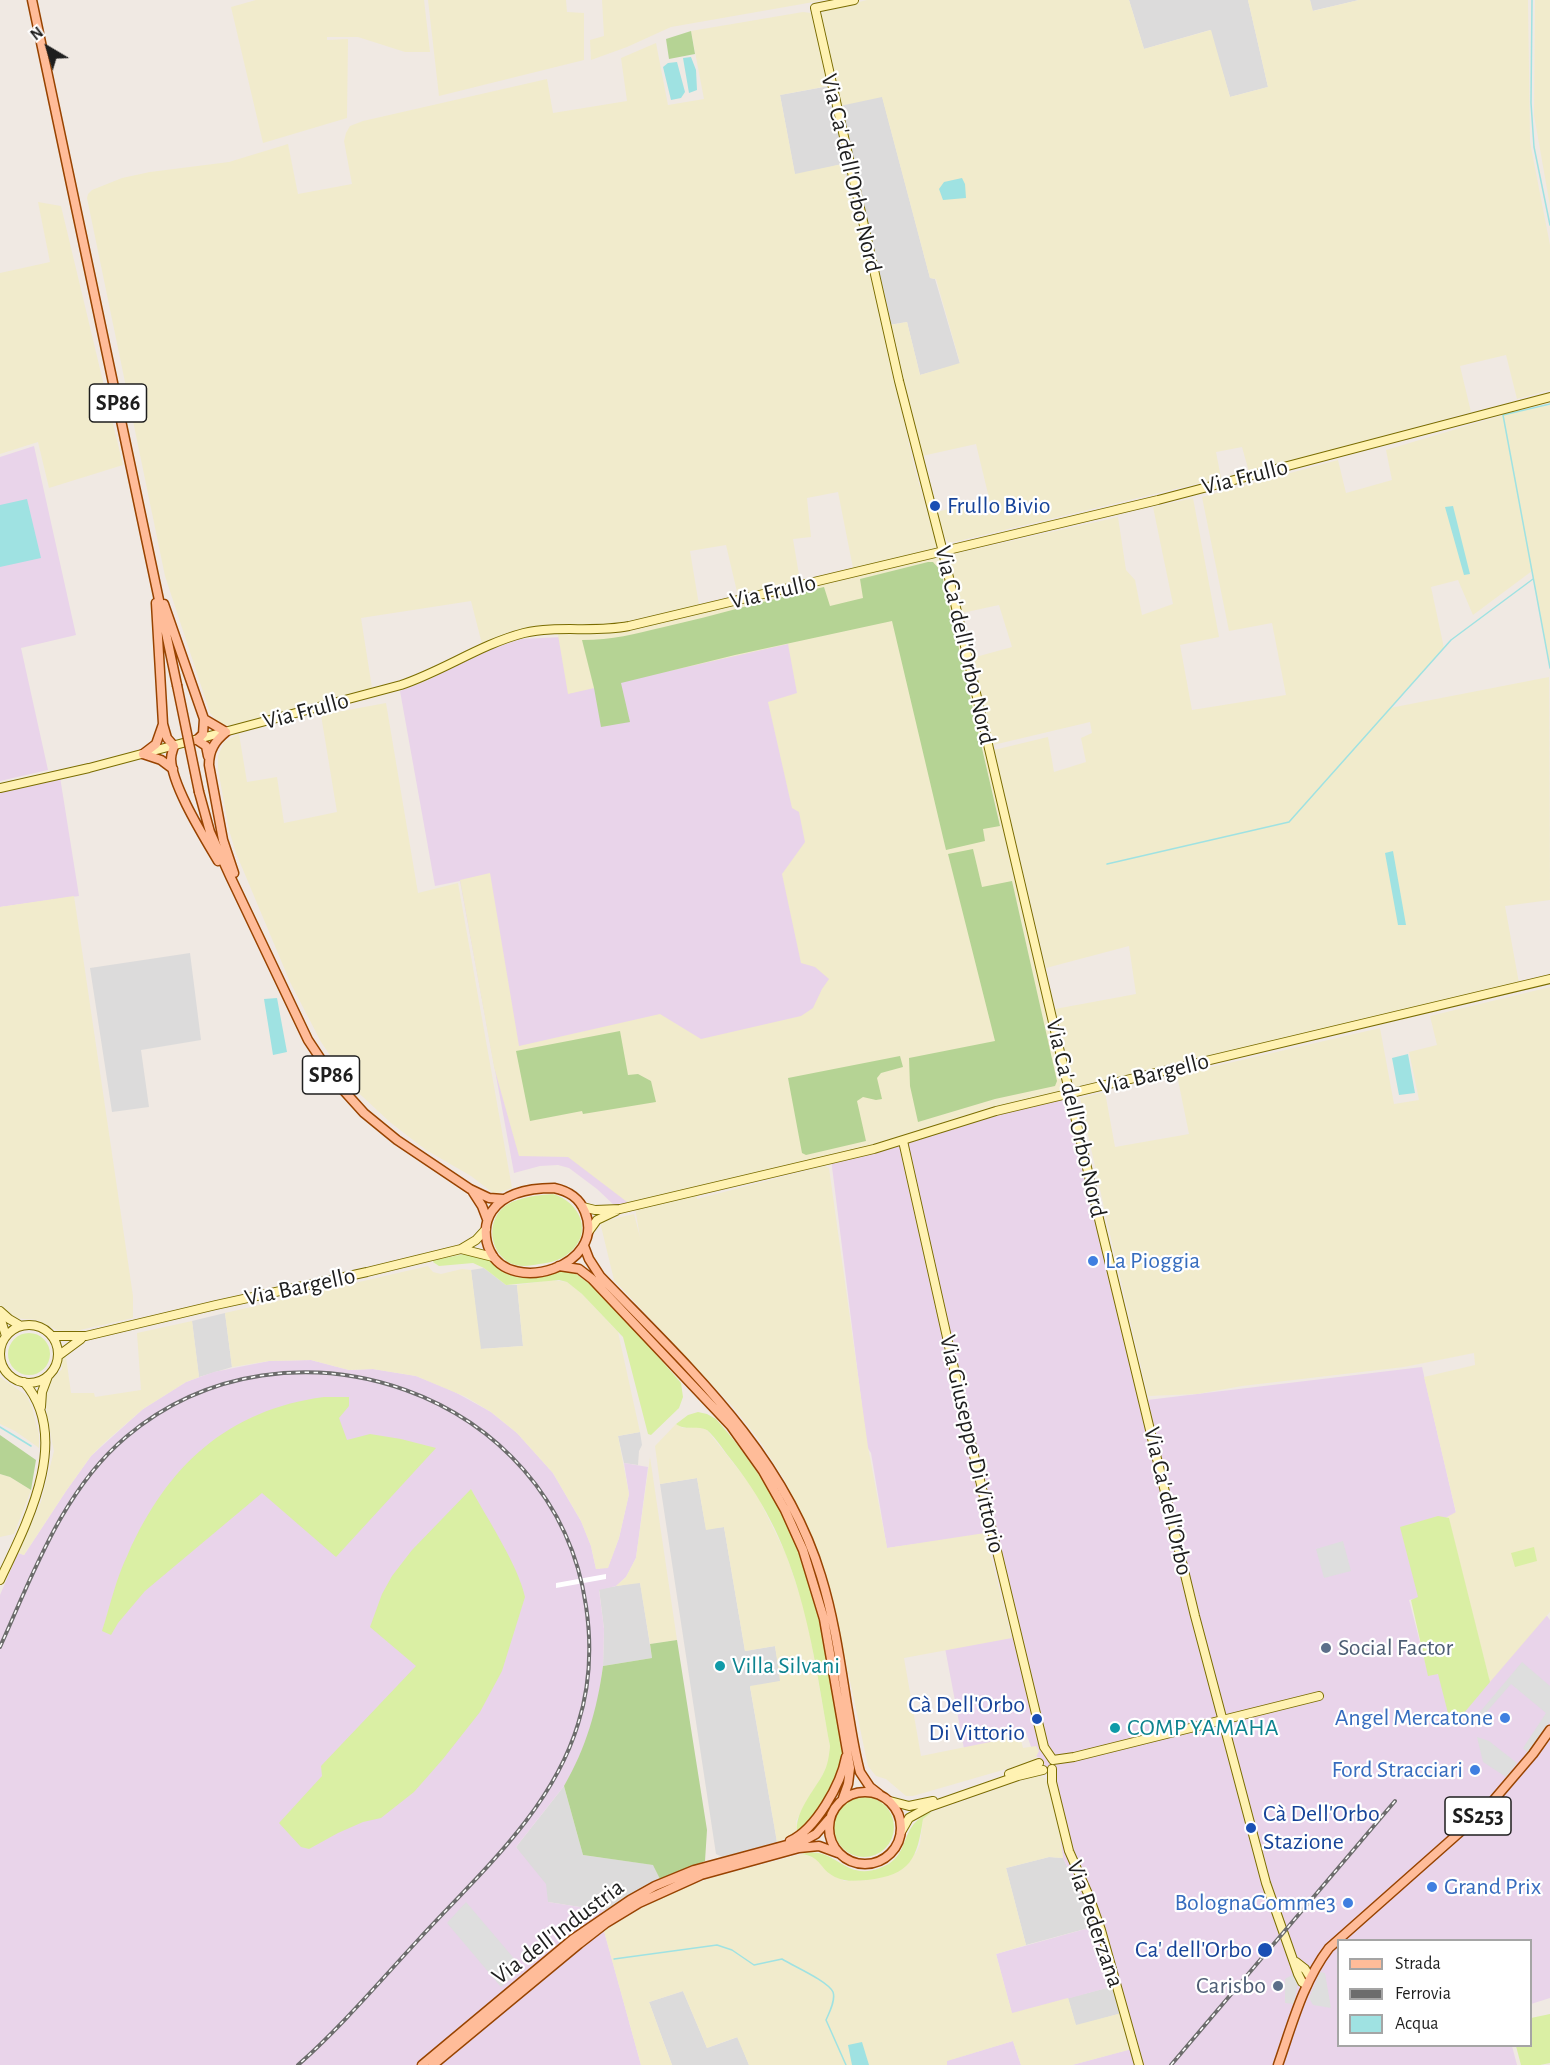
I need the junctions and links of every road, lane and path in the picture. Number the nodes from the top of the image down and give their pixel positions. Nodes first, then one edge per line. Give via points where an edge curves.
1 (32, 0) edge
2 (854, 0) edge
3 (1550, 397) edge
4 (944, 552) junction
5 (155, 581) junction
6 (204, 719) junction
7 (163, 724) junction
8 (226, 732) junction
9 (197, 740) junction
10 (174, 746) junction
11 (143, 754) junction
12 (209, 757) junction
13 (173, 769) junction
14 (0, 788) edge
15 (248, 914) junction
16 (1550, 979) edge
17 (1071, 1095) junction
18 (903, 1141) junction
19 (471, 1190) junction
20 (503, 1199) junction
21 (583, 1206) junction
22 (620, 1209) junction
23 (487, 1219) junction
24 (486, 1229) junction
25 (589, 1231) junction
26 (584, 1246) junction
27 (461, 1249) junction
28 (493, 1257) junction
29 (559, 1266) junction
30 (1115, 1282) joint
31 (0, 1311) edge
32 (0, 1317) edge
33 (21, 1326) junction
34 (6, 1336) junction
35 (52, 1336) junction
36 (86, 1336) junction
37 (58, 1356) junction
38 (48, 1376) junction
39 (24, 1382) junction
40 (41, 1411) junction
41 (0, 1580) edge
42 (1319, 1695) dead end
43 (1221, 1720) junction
44 (1550, 1730) edge
45 (847, 1749) junction
46 (1047, 1764) junction
47 (879, 1794) junction
48 (843, 1798) junction
49 (890, 1801) junction
50 (829, 1818) junction
51 (901, 1832) junction
52 (781, 1845) junction
53 (838, 1853) junction
54 (1337, 1939) edge
55 (1337, 1939) edge
56 (1295, 1961) junction
57 (1307, 1977) junction
58 (422, 2065) edge
59 (434, 2065) edge
60 (1139, 2065) edge
61 (1278, 2065) edge

1 - 5 main road, SP86
2 - 4 street, Via Ca' dell'Orbo Nord via 815,8 898,381
3 - 4 street, Via Frullo
4 - 8 street, Via Frullo via 613,629 525,633 402,685
4 - 17 street, Via Ca' dell'Orbo Nord
5 - 6 main road
5 - 7 main road
5 - 15 main road, SP86, bridge via 210,832
6 - 8 main road
6 - 9 main road via 205,729
7 - 10 main road
7 - 11 main road via 159,739
8 - 9 street, Via Frullo
8 - 12 main road
9 - 10 street, Via Frullo
9 - 12 main road via 206,746
10 - 11 street, Via Frullo
10 - 13 main road
11 - 13 main road
11 - 14 street, Via Frullo
12 - 15 main road via 223,840
13 - 15 main road via 206,840
15 - 19 main road, SP86 via 308,1040 336,1082 382,1128
16 - 17 street, Via Bargello
17 - 18 street, Via Bargello via 979,1115
17 - 30 street, Via Ca' dell'Orbo Nord
18 - 22 street, Via Bargello
18 - 46 street, Via Giuseppe Di Vittorio
19 - 20 main road, SP86
19 - 23 main road, SP86
20 - 21 main road via 554,1188 573,1195
20 - 23 main road
21 - 22 street, Via Bargello via 595,1210
21 - 25 main road
22 - 25 street, Via Bargello via 597,1220
23 - 24 main road
24 - 27 street, Via Bargello
24 - 28 main road
25 - 26 main road
26 - 29 main road via 572,1260
26 - 47 main road via 600,1276 735,1419 762,1454 790,1502 829,1604 860,1772
27 - 28 street, Via Bargello
27 - 36 street, Via Bargello
28 - 29 main road via 509,1270 524,1273
29 - 45 main road via 579,1269 592,1279 713,1405 763,1471 794,1528 818,1596
30 - 43 street, Via Ca' dell'Orbo
31 - 33 street
32 - 34 street
33 - 34 street
33 - 35 street via 38,1326
34 - 39 street via 1,1362 14,1378
35 - 36 street
35 - 37 street
36 - 37 street
37 - 38 street
38 - 39 street via 37,1382
38 - 40 street
39 - 40 street
40 - 41 street via 44,1465 37,1495
42 - 43 street
43 - 46 street
43 - 56 street, Via Ca' dell'Orbo via 1266,1883
44 - 54 main road, SS253 via 1486,1809
45 - 48 main road via 849,1775
45 - 52 main road via 838,1780 813,1824
46 - 49 street via 919,1805
46 - 51 street via 929,1807 909,1818
46 - 60 street, Via Pederzana via 1069,1851 1101,1930
47 - 48 main road via 857,1792
47 - 49 main road
48 - 50 main road
49 - 51 main road via 899,1815
50 - 52 main road, Via dell'Industria via 811,1837
50 - 53 main road via 829,1837
51 - 53 main road via 894,1849 872,1864 853,1862
52 - 58 main road, Via dell'Industria via 694,1870 619,1906 573,1939
53 - 59 main road, Via dell'Industria via 819,1846 799,1848 701,1875 639,1903 579,1944
55 - 57 main road, SS253
56 - 57 street
56 - 57 street via 1302,1982
57 - 61 main road, SS253

